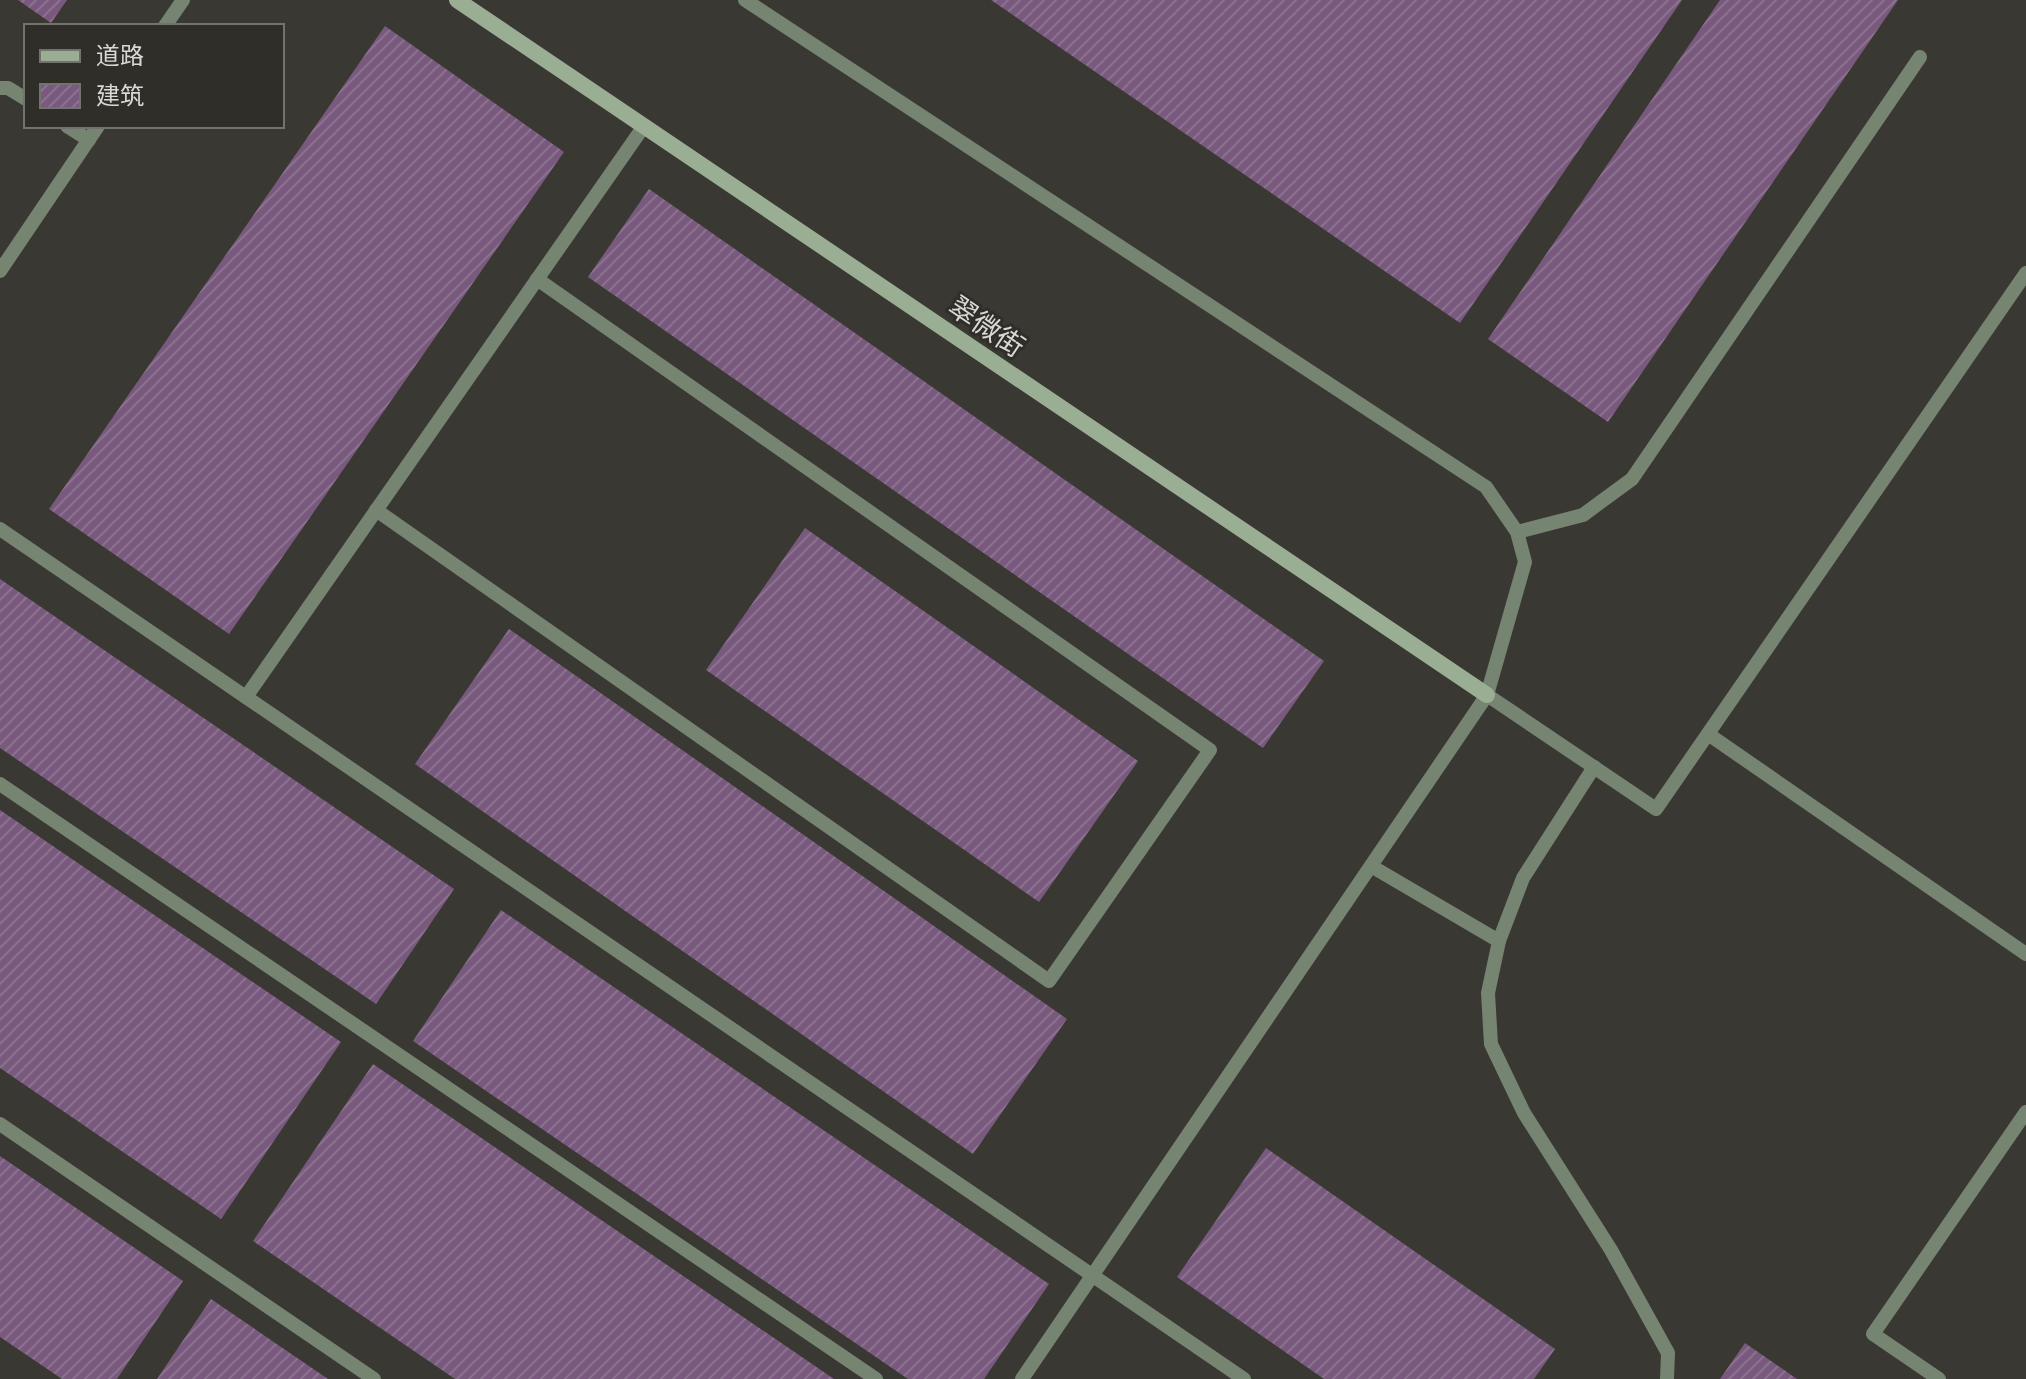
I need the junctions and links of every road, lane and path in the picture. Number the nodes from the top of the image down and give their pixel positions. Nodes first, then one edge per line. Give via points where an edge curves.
1 (183, 0) edge
2 (457, 0) edge
3 (745, 0) edge
4 (166, 24) edge
5 (1920, 57) dead end
6 (0, 88) edge
7 (24, 98) edge
8 (644, 126) junction
9 (70, 128) edge
10 (97, 128) edge
11 (89, 140) junction
12 (0, 271) edge
13 (2026, 273) edge
14 (537, 279) junction
15 (376, 510) junction
16 (0, 529) edge
17 (1517, 532) junction
18 (1487, 695) junction
19 (246, 697) junction
20 (1708, 734) junction
21 (1594, 767) junction
22 (0, 784) edge
23 (1371, 866) junction
24 (1499, 941) junction
25 (2026, 954) edge
26 (2026, 1112) edge
27 (0, 1124) edge
28 (1092, 1276) junction
29 (374, 1379) edge
30 (876, 1379) edge
31 (1022, 1379) edge
32 (1244, 1379) edge
33 (1667, 1379) edge
34 (1939, 1379) edge

1 - 4 lane
2 - 8 street, 翠微街
3 - 17 lane via 1486,487
5 - 17 lane via 1632,479 1583,515
6 - 7 lane
8 - 14 lane
8 - 18 street, 翠微街
9 - 11 lane
10 - 11 lane
11 - 12 lane
13 - 20 lane
14 - 15 lane
14 - 15 lane via 1210,750 1049,981
15 - 19 lane
16 - 19 lane
17 - 18 lane via 1525,562
18 - 21 lane
18 - 23 lane
19 - 28 lane
20 - 21 lane via 1656,809
20 - 25 lane
21 - 24 lane via 1523,878
22 - 30 lane
23 - 24 lane
23 - 28 lane
24 - 33 lane via 1488,993 1491,1044 1524,1113 1611,1250 1668,1353
26 - 34 lane via 1873,1334
27 - 29 lane
28 - 31 lane
28 - 32 lane

